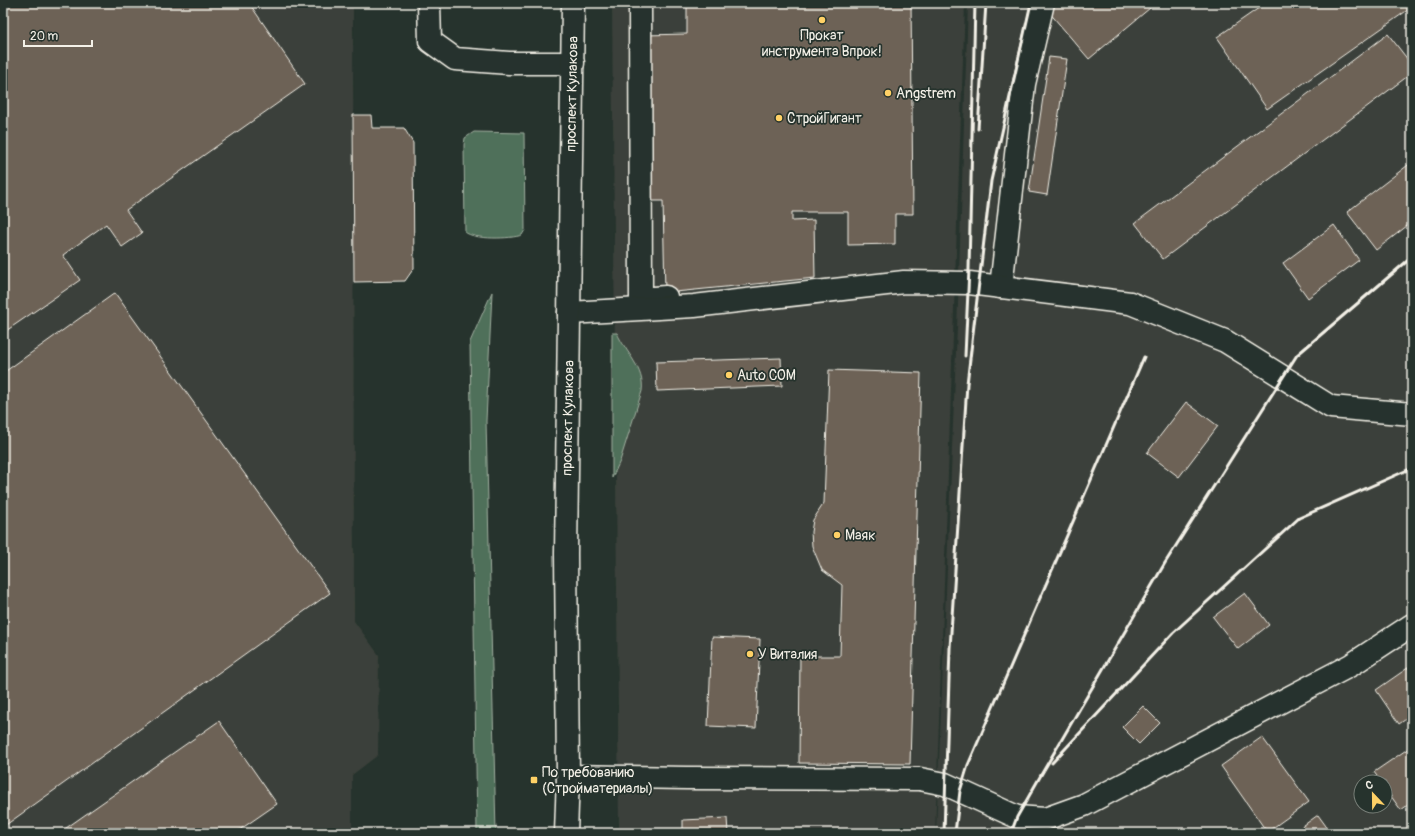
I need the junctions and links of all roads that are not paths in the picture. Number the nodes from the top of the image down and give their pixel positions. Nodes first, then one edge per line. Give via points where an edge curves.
1 (429, 3) edge
2 (573, 3) edge
3 (640, 3) edge
4 (1043, 3) edge
5 (573, 63) junction
6 (900, 275) dead end
7 (1001, 287) junction
8 (569, 313) junction
9 (1412, 414) edge
10 (1412, 626) edge
11 (568, 776) junction
12 (1049, 826) edge
13 (566, 833) edge

1 - 5 street via 430,41 455,60
2 - 5 street, проспект Кулакова
3 - 6 street via 641,299
4 - 7 street via 1024,84
5 - 8 street, проспект Кулакова
7 - 8 street via 969,283 904,282 694,306
7 - 9 street via 1130,304 1225,341 1331,407
8 - 11 street, проспект Кулакова via 566,554
10 - 12 street via 1344,669 1084,805
11 - 12 street via 920,779 945,784 1017,817
11 - 13 street, проспект Кулакова

